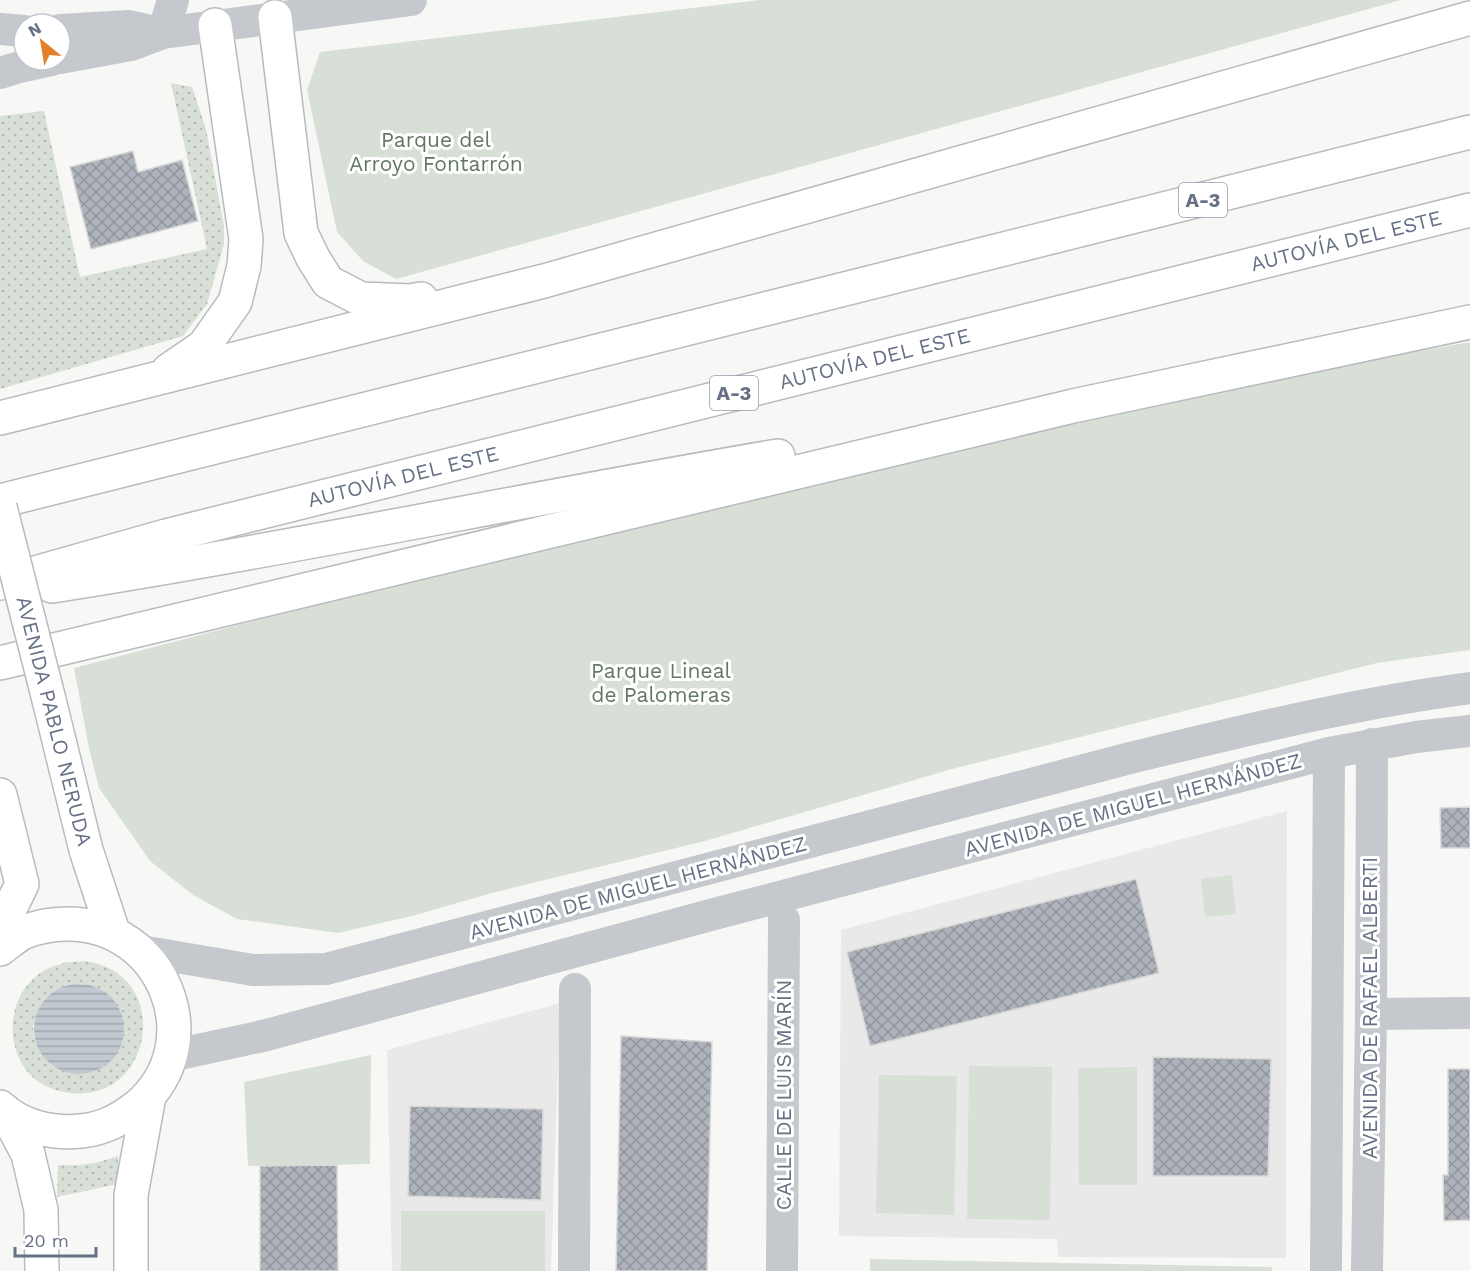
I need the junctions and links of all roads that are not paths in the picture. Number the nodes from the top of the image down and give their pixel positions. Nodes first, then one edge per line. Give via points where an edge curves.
1 (173, 0) edge
2 (411, 0) edge
3 (275, 17) junction
4 (1470, 18) edge
5 (215, 25) junction
6 (72, 29) edge
7 (163, 33) junction
8 (72, 56) edge
9 (1470, 119) edge
10 (1470, 132) edge
11 (1307, 173) junction
12 (1470, 210) edge
13 (544, 281) junction
14 (1470, 322) edge
15 (156, 379) junction
16 (1073, 406) junction
17 (0, 418) edge
18 (0, 501) edge
19 (0, 507) edge
20 (0, 583) edge
21 (0, 595) edge
22 (0, 663) edge
23 (1470, 688) edge
24 (1470, 731) edge
25 (1372, 744) junction
26 (1329, 753) junction
27 (1130, 758) junction
28 (0, 795) edge
29 (705, 871) junction
30 (784, 904) junction
31 (0, 929) edge
32 (113, 932) junction
33 (0, 949) edge
34 (141, 951) junction
35 (575, 989) dead end
36 (1470, 1013) edge
37 (1371, 1014) junction
38 (170, 1056) junction
39 (148, 1096) junction
40 (2, 1109) edge
41 (42, 1271) edge
42 (131, 1271) edge
43 (574, 1271) edge
44 (782, 1271) edge
45 (1326, 1271) edge
46 (1367, 1271) edge

1 - 7 street
2 - 3 street
3 - 5 street
3 - 13 main road via 302,233 328,282 361,299 410,301
4 - 13 main road
5 - 7 street
5 - 15 main road via 246,239 244,266 235,302 204,346
6 - 7 street via 129,26
7 - 8 street via 131,45
9 - 11 main road
10 - 11 main road, A-3
11 - 18 main road, A-3
12 - 20 main road, AUTOVÍA DEL ESTE / A-3 via 166,536
13 - 15 main road
14 - 16 main road
15 - 17 main road
16 - 21 main road via 597,486 179,566
16 - 22 main road
19 - 32 main road, AVENIDA PABLO NERUDA, bridge via 86,850
23 - 27 street, AVENIDA DE MIGUEL HERNÁNDEZ via 1251,729
24 - 25 street, AVENIDA DE MIGUEL HERNÁNDEZ
25 - 26 street, AVENIDA DE MIGUEL HERNÁNDEZ
25 - 37 street, AVENIDA DE RAFAEL ALBERTI
26 - 30 street, AVENIDA DE MIGUEL HERNÁNDEZ via 839,882 809,898
26 - 45 street, AVENIDA DE RAFAEL ALBERTI
27 - 29 street, AVENIDA DE MIGUEL HERNÁNDEZ
27 - 30 street, AVENIDA DE MIGUEL HERNÁNDEZ via 869,842 818,875
28 - 31 main road via 22,884
29 - 30 street
29 - 34 street, AVENIDA DE MIGUEL HERNÁNDEZ via 326,969 253,970
30 - 38 street via 760,914 718,913 262,1036
30 - 44 street, CALLE DE LUIS MARÍN
32 - 33 main road via 83,924 52,924 22,933
32 - 34 main road
34 - 38 main road via 159,973 171,1000 174,1028
35 - 43 street
36 - 37 street
37 - 46 street, AVENIDA DE RAFAEL ALBERTI
38 - 39 main road via 162,1078
39 - 40 main road via 124,1117 95,1130 64,1133 32,1126
39 - 42 main road via 131,1195
40 - 41 main road via 28,1154 41,1210

